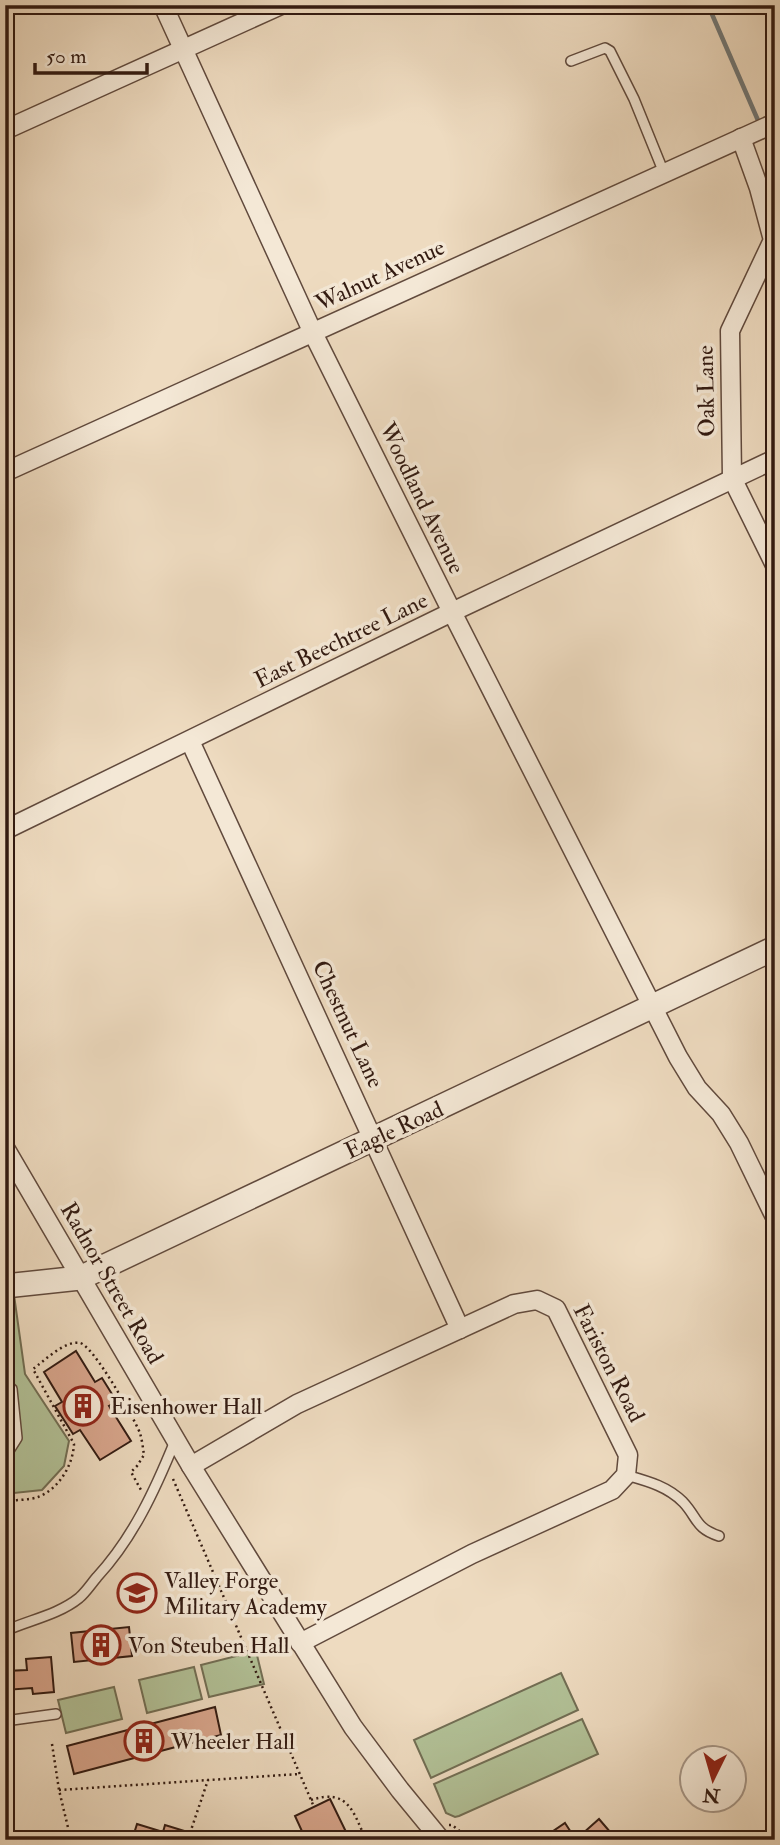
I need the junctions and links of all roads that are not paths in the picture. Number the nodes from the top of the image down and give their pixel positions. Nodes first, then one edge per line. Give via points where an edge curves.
1 (163, 5) edge
2 (281, 5) edge
3 (183, 50) junction
4 (571, 61) dead end
5 (775, 123) edge
6 (5, 130) edge
7 (741, 138) junction
8 (664, 173) junction
9 (313, 333) junction
10 (775, 459) edge
11 (5, 472) edge
12 (732, 478) junction
13 (775, 565) edge
14 (452, 612) junction
15 (190, 741) junction
16 (5, 830) edge
17 (775, 948) edge
18 (653, 1006) junction
19 (374, 1139) junction
20 (5, 1149) edge
21 (775, 1217) edge
22 (80, 1278) junction
23 (5, 1286) edge
24 (460, 1328) junction
25 (5, 1384) edge
26 (176, 1440) junction
27 (5, 1457) edge
28 (191, 1466) junction
29 (626, 1475) junction
30 (719, 1536) dead end
31 (5, 1631) edge
32 (300, 1643) junction
33 (55, 1714) dead end
34 (5, 1721) edge
35 (441, 1840) edge

1 - 3 street, Woodland Avenue
2 - 3 street
3 - 6 street
3 - 9 street, Woodland Avenue
4 - 8 lane via 605,48 610,51
5 - 7 street, Walnut Avenue
7 - 8 street, Walnut Avenue
7 - 12 street, Oak Lane via 773,240 730,331
8 - 9 street, Walnut Avenue
9 - 11 street, Walnut Avenue
9 - 14 street, Woodland Avenue
10 - 12 street, East Beechtree Lane
12 - 13 street, Oak Lane
12 - 14 street, East Beechtree Lane
14 - 15 street, East Beechtree Lane
14 - 18 street, Woodland Avenue
15 - 16 street, East Beechtree Lane
15 - 19 street, Chestnut Lane
17 - 18 street, Eagle Road
18 - 19 street, Eagle Road
18 - 21 street, Woodland Avenue via 697,1088 739,1143
19 - 22 street, Eagle Road
19 - 24 street, Chestnut Lane
20 - 22 street, Radnor Street Road
22 - 23 street, Eagle Road
22 - 26 street, Radnor Street Road
24 - 28 street, Fariston Road via 297,1404
24 - 29 street, Fariston Road via 514,1304 537,1300 556,1309 628,1455
25 - 27 lane via 12,1389 17,1438
26 - 28 street, Radnor Street Road
26 - 31 lane via 130,1536 106,1568 79,1598
28 - 32 street, Radnor Street Road
29 - 30 lane via 668,1490 697,1523
29 - 32 street via 612,1490 472,1554
32 - 35 street, Radnor Street Road via 353,1727
33 - 34 lane

